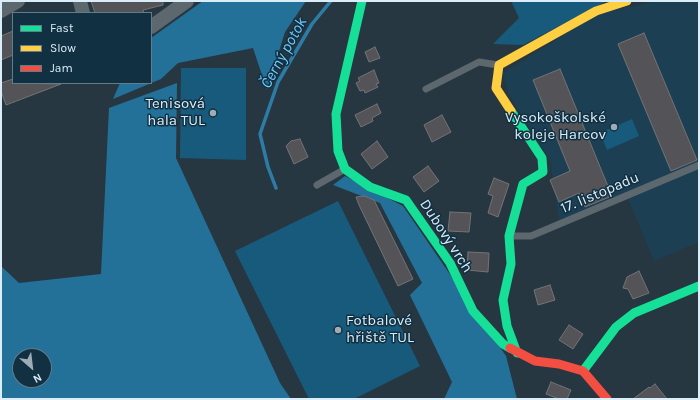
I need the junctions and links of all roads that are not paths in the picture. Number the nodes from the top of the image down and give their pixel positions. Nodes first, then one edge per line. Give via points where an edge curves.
1 (18, 1) edge
2 (80, 1) edge
3 (187, 1) edge
4 (362, 1) edge
5 (626, 1) edge
6 (1, 11) edge
7 (83, 12) edge
8 (152, 26) edge
9 (499, 64) junction
10 (426, 90) dead end
11 (699, 165) edge
12 (345, 169) junction
13 (317, 185) dead end
14 (509, 236) junction
15 (699, 286) edge
16 (517, 353) junction
17 (583, 371) junction
18 (607, 399) edge

1 - 6 street
2 - 7 street
3 - 8 street
4 - 12 street via 336,114 338,151
5 - 9 street via 596,11
9 - 10 lane via 479,62
9 - 14 street via 496,88 542,158 543,172 523,184
11 - 14 lane, 17. listopadu via 531,236
12 - 13 lane
12 - 16 street, Dubový vrch via 370,187 406,200 450,263 473,311 503,344
14 - 16 street via 511,264 503,300 507,326
15 - 17 street via 634,313 616,327
16 - 17 street, Dubový vrch via 535,361
17 - 18 street

